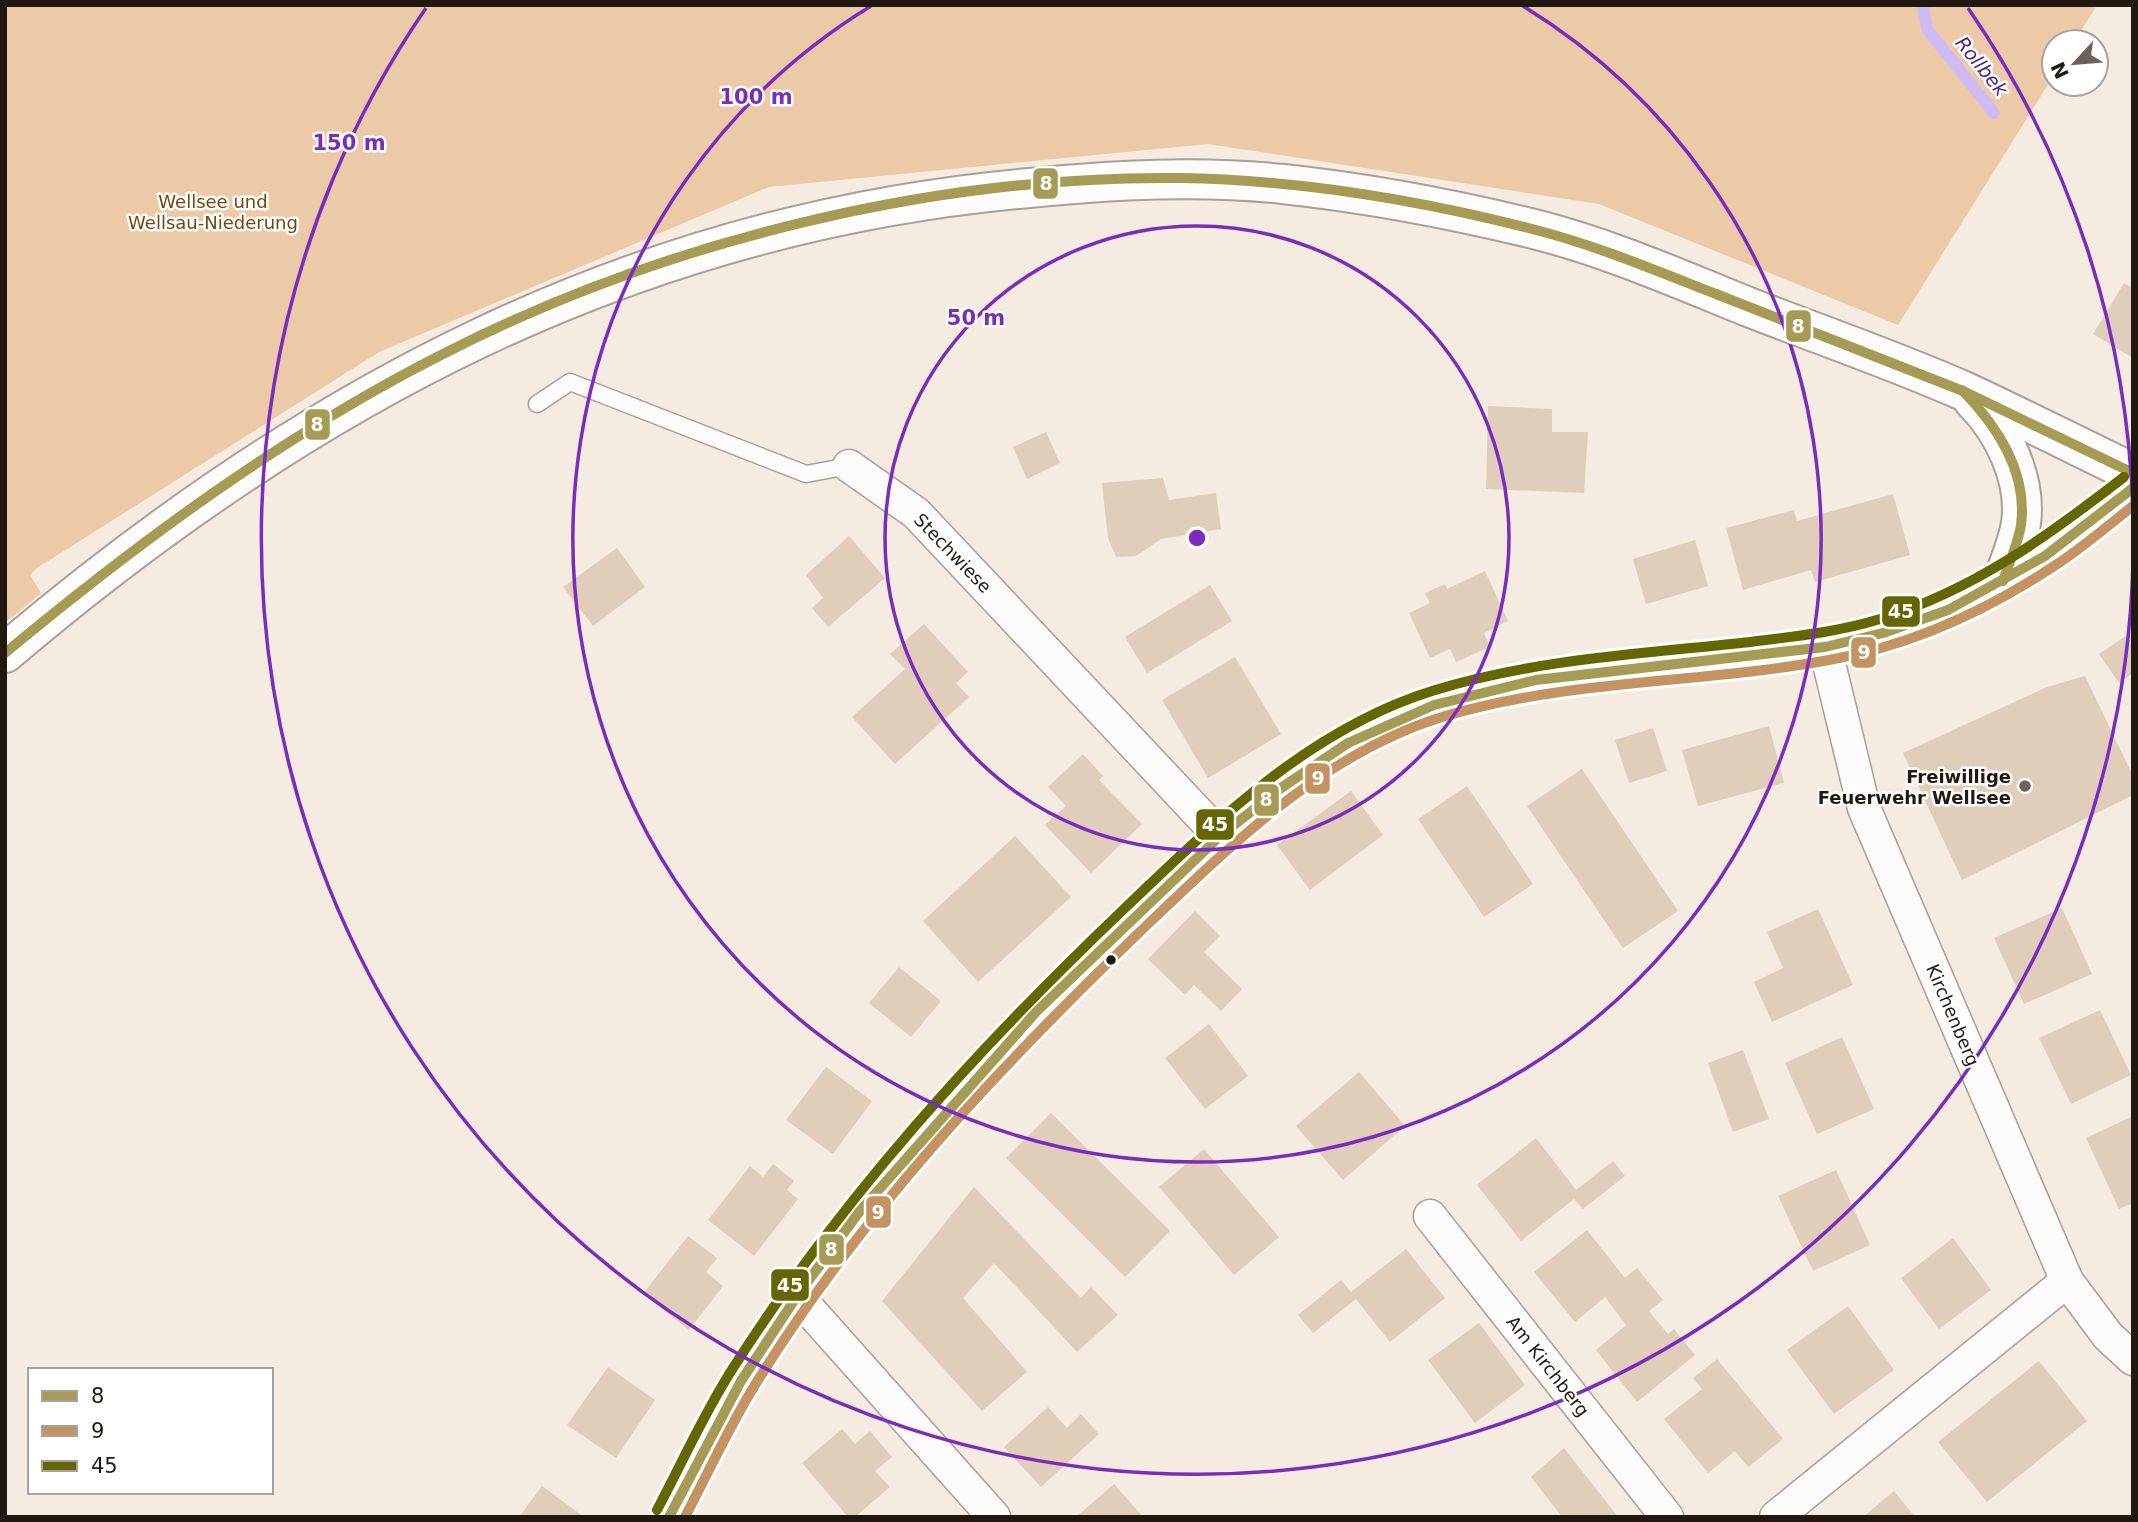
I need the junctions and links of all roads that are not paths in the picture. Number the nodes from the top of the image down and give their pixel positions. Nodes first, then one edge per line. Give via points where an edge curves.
1 (1963, 391) junction
2 (537, 404) dead end
3 (849, 466) joint
4 (2133, 473) edge
5 (2133, 488) edge
6 (2003, 581) junction
7 (1825, 647) junction
8 (5, 653) edge
9 (1220, 836) junction
10 (1430, 1216) dead end
11 (2067, 1282) junction
12 (797, 1296) junction
13 (2133, 1359) edge
14 (669, 1517) edge
15 (994, 1517) edge
16 (1667, 1517) edge
17 (1776, 1517) edge

1 - 4 main road
1 - 6 main road via 1989,416 2006,445 2021,493 2021,523
1 - 8 main road via 1599,248 1534,229 1417,205 1281,184 1197,180 1130,179 985,192 873,208 762,231 652,265 443,353 303,434 127,556
2 - 3 lane, Stechwiese via 570,382 806,474
3 - 9 street, Stechwiese via 916,513
5 - 6 street via 2062,544
6 - 7 street via 1948,610
7 - 9 street via 1536,681 1434,705 1348,743
7 - 11 street, Kirchenberg via 1864,808
9 - 12 street via 1036,1012 860,1211
10 - 16 street, Am Kirchberg
11 - 13 street, Kirchenberg via 2108,1336
11 - 17 street
12 - 14 street via 741,1381
12 - 15 street

